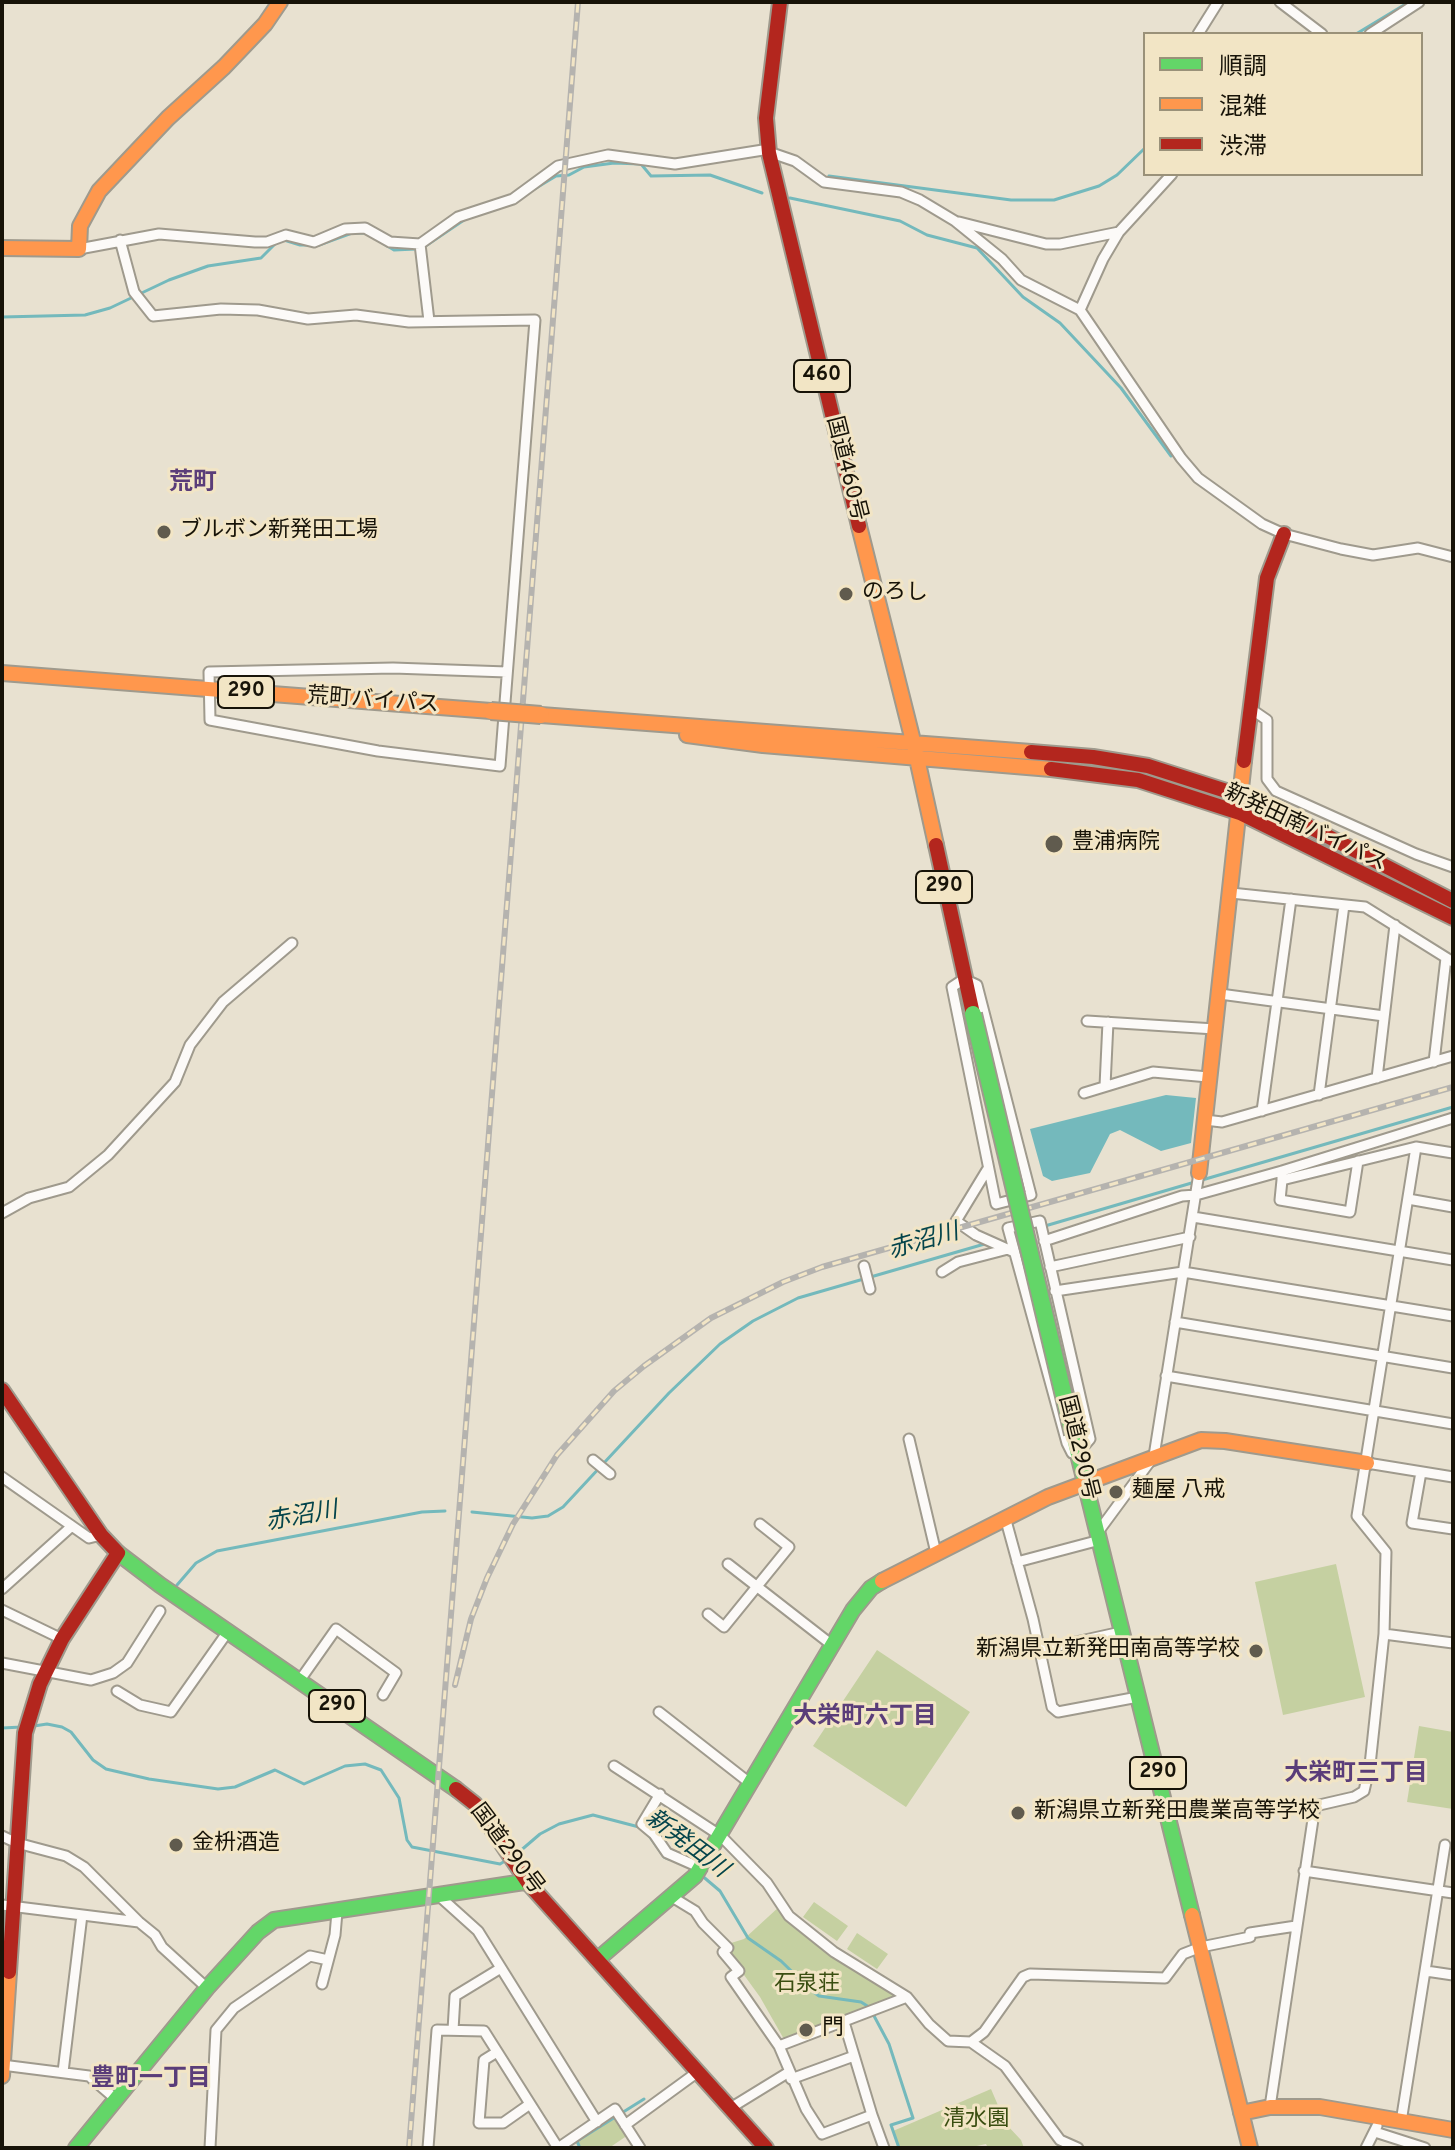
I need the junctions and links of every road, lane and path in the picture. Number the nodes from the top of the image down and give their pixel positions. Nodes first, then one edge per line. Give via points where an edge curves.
1 (280, 2) edge
2 (780, 2) edge
3 (1218, 2) edge
4 (1280, 2) edge
5 (1419, 2) edge
6 (1199, 32) edge
7 (1319, 32) edge
8 (1373, 32) edge
9 (769, 153) junction
10 (1170, 176) edge
11 (955, 221) junction
12 (1119, 232) junction
13 (120, 240) junction
14 (420, 244) junction
15 (2, 248) edge
16 (79, 249) junction
17 (1080, 310) junction
18 (429, 321) junction
19 (1284, 534) junction
20 (1453, 557) edge
21 (507, 672) junction
22 (2, 673) edge
23 (208, 689) junction
24 (1251, 709) junction
25 (916, 752) junction
26 (1241, 804) junction
27 (1453, 867) edge
28 (1231, 893) junction
29 (1291, 899) junction
30 (1453, 901) edge
31 (1344, 905) junction
32 (1453, 918) edge
33 (1395, 925) junction
34 (292, 943) dead end
35 (1450, 960) edge
36 (964, 979) junction
37 (1220, 994) junction
38 (1277, 1002) junction
39 (1330, 1009) junction
40 (1384, 1016) junction
41 (1087, 1021) dead end
42 (1108, 1022) junction
43 (1215, 1029) junction
44 (1453, 1056) edge
45 (1434, 1062) junction
46 (1208, 1077) junction
47 (1377, 1078) junction
48 (1105, 1086) junction
49 (1084, 1093) dead end
50 (1319, 1095) junction
51 (1262, 1111) junction
52 (1453, 1118) edge
53 (1205, 1120) junction
54 (1416, 1147) junction
55 (1453, 1153) edge
56 (1358, 1161) junction
57 (987, 1170) junction
58 (1199, 1173) joint
59 (1282, 1176) junction
60 (1196, 1195) junction
61 (1408, 1199) junction
62 (1453, 1207) edge
63 (2, 1213) edge
64 (1193, 1217) junction
65 (1190, 1237) junction
66 (1044, 1241) junction
67 (1011, 1250) junction
68 (1400, 1251) junction
69 (1453, 1260) edge
70 (864, 1266) dead end
71 (1050, 1267) junction
72 (942, 1272) dead end
73 (1183, 1272) junction
74 (870, 1289) dead end
75 (1055, 1291) junction
76 (1391, 1306) junction
77 (1453, 1316) edge
78 (1175, 1322) junction
79 (1383, 1356) junction
80 (1453, 1368) edge
81 (1166, 1376) junction
82 (2, 1390) edge
83 (1375, 1410) junction
84 (1453, 1424) edge
85 (909, 1439) dead end
86 (1078, 1453) junction
87 (1154, 1456) junction
88 (593, 1460) dead end
89 (1367, 1463) junction
90 (1421, 1472) junction
91 (610, 1474) dead end
92 (2, 1477) edge
93 (1453, 1477) edge
94 (1085, 1483) junction
95 (1005, 1517) junction
96 (760, 1524) dead end
97 (72, 1526) junction
98 (1453, 1529) edge
99 (101, 1535) junction
100 (1099, 1536) junction
101 (118, 1553) junction
102 (936, 1553) junction
103 (1017, 1562) junction
104 (728, 1564) dead end
105 (2, 1589) edge
106 (757, 1589) junction
107 (2, 1610) edge
108 (160, 1611) dead end
109 (708, 1614) dead end
110 (229, 1630) junction
111 (1121, 1632) junction
112 (1384, 1634) junction
113 (62, 1639) junction
114 (1453, 1643) edge
115 (832, 1645) junction
116 (1040, 1650) junction
117 (2, 1663) edge
118 (46, 1672) junction
119 (300, 1680) junction
120 (117, 1691) dead end
121 (383, 1695) dead end
122 (1138, 1697) junction
123 (659, 1712) dead end
124 (614, 1766) dead end
125 (751, 1784) junction
126 (660, 1794) junction
127 (721, 1836) junction
128 (10, 1840) edge
129 (1445, 1845) dead end
130 (1304, 1871) junction
131 (698, 1872) junction
132 (529, 1884) junction
133 (1439, 1891) junction
134 (1453, 1893) edge
135 (438, 1895) junction
136 (672, 1897) junction
137 (8, 1905) edge
138 (337, 1912) junction
139 (82, 1915) junction
140 (139, 1922) junction
141 (1296, 1926) junction
142 (1201, 1947) junction
143 (598, 1959) junction
144 (6, 1960) edge
145 (328, 1960) junction
146 (501, 1968) junction
147 (1426, 1971) junction
148 (1453, 1975) edge
149 (322, 1984) dead end
150 (207, 1988) junction
151 (907, 1997) junction
152 (844, 2022) junction
153 (453, 2030) junction
154 (971, 2042) junction
155 (779, 2046) junction
156 (497, 2052) junction
157 (854, 2056) junction
158 (2, 2065) edge
159 (699, 2071) junction
160 (63, 2072) junction
161 (2, 2076) edge
162 (790, 2076) junction
163 (117, 2100) junction
164 (530, 2104) junction
165 (732, 2107) junction
166 (1270, 2107) junction
167 (1241, 2113) junction
168 (872, 2115) junction
169 (597, 2122) junction
170 (1401, 2122) junction
171 (625, 2125) junction
172 (1378, 2125) junction
173 (1453, 2130) edge
174 (76, 2148) edge
175 (210, 2148) edge
176 (428, 2148) edge
177 (558, 2148) edge
178 (640, 2148) edge
179 (766, 2148) edge
180 (884, 2148) edge
181 (1078, 2148) edge
182 (1250, 2148) edge
183 (1366, 2148) edge
184 (1425, 2148) edge

1 - 16 main road via 224,67 99,191 80,226
2 - 9 main road, 国道460号 / 460 via 766,118
3 - 6 street
4 - 7 street
5 - 8 street
9 - 11 street via 795,161 824,182 901,192
9 - 14 street via 742,152 675,164 608,155 558,166 513,199 458,217
9 - 25 main road, 国道460号 / 460
10 - 12 street
11 - 12 street via 1046,244
11 - 17 street via 1021,280
12 - 17 street
13 - 14 street via 159,234 267,242 286,235 314,242 345,229 365,228 390,242
13 - 16 street
13 - 18 street via 134,292 153,316 221,309 308,319 356,315
14 - 18 street
15 - 16 main road
17 - 19 street via 1198,478
18 - 21 street via 535,320
19 - 20 street via 1373,555 1418,548
19 - 24 main road via 1267,578
21 - 23 street via 209,672
21 - 23 street via 500,766 378,751 210,720
22 - 23 main road, 荒町バイパス / 290
23 - 25 main road, 荒町バイパス / 290, bridge via 600,720 763,745
24 - 26 main road
24 - 27 street via 1267,720 1267,779 1276,791
25 - 26 main road, 新発田南バイパス via 1114,775
25 - 36 main road, 国道290号 / 290
26 - 28 main road
26 - 30 main road, 新発田南バイパス via 1300,822
26 - 32 main road, 新発田南バイパス
28 - 29 street
28 - 37 main road
29 - 31 street
29 - 38 street
31 - 33 street via 1365,907
31 - 39 street
33 - 35 street
33 - 40 street
34 - 63 street via 223,1002 190,1045 175,1082 108,1155 69,1187 29,1198
35 - 45 street
36 - 57 street via 952,987
36 - 57 street via 977,985 1031,1195 996,1204
36 - 86 main road, 国道290号 / 290, bridge
37 - 38 street
37 - 43 main road
38 - 39 street
38 - 51 street
39 - 40 street
39 - 50 street
40 - 47 street
41 - 42 street
42 - 43 street
42 - 48 street
43 - 46 main road
44 - 45 street
45 - 47 street
46 - 48 street via 1153,1072
46 - 53 main road
47 - 50 street
48 - 49 street
50 - 51 street
51 - 53 street via 1222,1122
52 - 59 street
53 - 58 main road
54 - 55 street
54 - 56 street
54 - 61 street
56 - 59 street
56 - 59 street via 1350,1212 1280,1200
57 - 67 street via 956,1221
58 - 60 street
59 - 60 street
60 - 64 street
60 - 66 street
61 - 62 street
61 - 68 street
64 - 65 street
64 - 68 street
65 - 71 street
65 - 73 street
66 - 67 street via 1040,1221 1021,1223 1008,1228
66 - 71 street
67 - 72 street via 958,1262
67 - 86 street via 1067,1443 1072,1453
68 - 69 street
68 - 76 street
70 - 74 street
71 - 75 street
73 - 75 street
73 - 76 street
73 - 78 street
75 - 86 street via 1090,1439
76 - 77 street
76 - 79 street
78 - 79 street
78 - 81 street
79 - 80 street
79 - 83 street
81 - 83 street
81 - 87 street
82 - 99 main road, 国道290号
83 - 84 street
83 - 89 street
85 - 102 street
86 - 94 main road, 国道290号 / 290
87 - 89 main road via 1201,1440
87 - 94 main road
87 - 100 street
88 - 91 street
89 - 90 street
89 - 112 street via 1357,1516 1386,1552
90 - 93 street
90 - 98 street via 1412,1523
92 - 97 street
94 - 95 main road
94 - 100 main road, 国道290号 / 290
95 - 102 main road
95 - 103 street
96 - 106 street via 789,1547
97 - 99 street via 89,1538
97 - 105 street
99 - 101 main road, 国道290号
100 - 103 street
100 - 111 main road, 国道290号 / 290
101 - 110 main road, 国道290号 / 290
101 - 113 main road
102 - 115 main road via 871,1588
103 - 116 street
104 - 106 street
106 - 109 street via 724,1627
106 - 115 street
107 - 113 street
108 - 118 street via 127,1663 113,1673 91,1680
110 - 119 main road, 国道290号 / 290
110 - 120 street via 171,1712 140,1705
111 - 116 street
111 - 122 main road, 国道290号 / 290
112 - 114 street
112 - 130 street via 1364,1791 1315,1806
113 - 118 main road
115 - 125 main road
116 - 122 street via 1052,1707 1058,1712
117 - 118 street
118 - 128 main road via 27,1727
119 - 121 street via 336,1629 396,1673
119 - 132 main road, 国道290号 / 290 via 475,1804
122 - 142 main road, 国道290号 / 290
123 - 125 street
124 - 126 street
125 - 127 main road
126 - 127 street
126 - 131 street via 642,1824 667,1853
127 - 131 main road
127 - 151 street via 767,1883 789,1916 834,1952
128 - 137 main road
128 - 140 street via 66,1856 84,1867
129 - 133 street
130 - 133 street
130 - 141 street
131 - 136 main road
132 - 135 main road
132 - 143 main road, 国道290号 / 290
133 - 134 street
133 - 147 street
135 - 138 main road
135 - 146 street via 478,1931
136 - 143 main road
136 - 155 street via 695,1911 728,1948 723,1952 739,1971 731,1977
137 - 139 street
137 - 144 main road
138 - 145 street
138 - 150 main road via 274,1920
139 - 140 street
139 - 160 street
140 - 150 street
141 - 142 street
141 - 166 street
142 - 154 street via 1183,1954 1165,1978 1023,1977
142 - 167 main road, 国道290号 / 290
143 - 159 main road, 国道290号 / 290
144 - 158 main road
145 - 149 street
145 - 175 street via 310,1956 234,2008 216,2030
146 - 153 street via 455,1996
146 - 169 street
147 - 148 street
147 - 170 street
150 - 163 main road
151 - 152 street
151 - 154 street via 948,2041
152 - 155 street
152 - 157 street
153 - 156 street via 484,2031
153 - 176 street via 437,2030
154 - 181 street via 1005,2066 1060,2140
155 - 162 street
156 - 164 street
156 - 164 street via 484,2060 479,2123 503,2123
157 - 162 street
157 - 168 street
158 - 160 street
158 - 161 main road
159 - 165 main road, 国道290号 / 290
159 - 171 street
160 - 163 street via 89,2076
162 - 165 street
162 - 168 street via 822,2134
163 - 174 main road
164 - 177 street
165 - 179 main road, 国道290号 / 290
166 - 167 main road
166 - 172 main road via 1320,2107
167 - 182 main road, 国道290号 / 290
168 - 180 street
169 - 171 street via 615,2109
169 - 177 street
170 - 172 main road
170 - 173 main road
171 - 178 street
172 - 183 street
172 - 184 street

